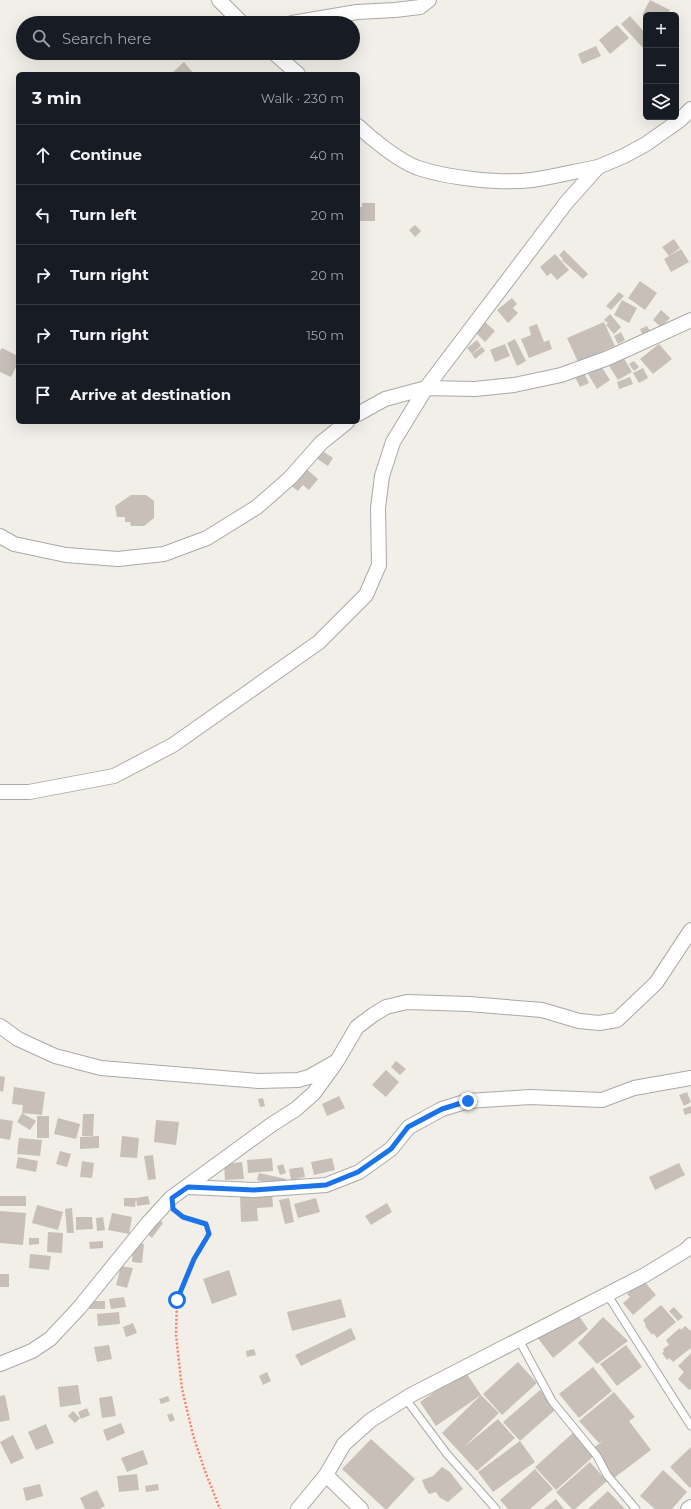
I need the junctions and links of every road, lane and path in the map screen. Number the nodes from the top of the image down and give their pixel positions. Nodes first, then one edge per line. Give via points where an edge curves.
1 (220, 0) edge
2 (429, 0) edge
3 (235, 16) edge
4 (333, 16) edge
5 (282, 60) edge
6 (296, 72) edge
7 (691, 108) edge
8 (360, 128) edge
9 (598, 168) junction
10 (691, 320) edge
11 (426, 388) junction
12 (360, 413) edge
13 (345, 424) edge
14 (0, 536) edge
15 (0, 792) edge
16 (691, 930) edge
17 (2, 1032) edge
18 (337, 1061) junction
19 (691, 1078) edge
20 (188, 1187) junction
21 (172, 1198) junction
22 (691, 1245) edge
23 (607, 1294) junction
24 (519, 1340) junction
25 (0, 1364) edge
26 (405, 1398) junction
27 (691, 1426) edge
28 (326, 1476) junction
29 (691, 1506) edge
30 (220, 1509) edge
31 (298, 1509) edge
32 (361, 1509) edge
33 (496, 1509) edge
34 (636, 1509) edge
35 (688, 1509) edge

1 - 3 street
2 - 4 street via 420,7
5 - 6 street
7 - 9 street via 680,120 646,144
8 - 9 street via 386,149 417,167 447,175 489,180 530,180
9 - 11 street via 566,203
10 - 11 street via 608,358 561,375 514,385
11 - 12 street via 385,399
11 - 15 street via 393,442 382,476 378,508 380,565 366,595 319,642 173,745 114,776 29,792
13 - 14 street via 321,443 290,478 257,507 208,538 164,554 118,559 66,555 14,544
16 - 18 street via 656,983 617,1020 599,1023 579,1021 542,1010 407,1002 386,1007 357,1027
17 - 18 street via 63,1058 101,1068 151,1073 258,1081 298,1080 309,1077
18 - 20 street via 314,1093 296,1109
19 - 20 street via 634,1088 602,1100 530,1097 468,1101 442,1109 408,1127 391,1149 358,1172 326,1185 254,1190
20 - 21 street
21 - 25 street via 50,1339 32,1351
21 - 30 path via 173,1209 183,1217 206,1224 209,1234 194,1259 177,1300 176,1335 182,1389 193,1434
22 - 23 street via 645,1275
23 - 24 street
23 - 27 lane
24 - 26 street
24 - 34 lane via 552,1401 597,1456 607,1475
26 - 28 street via 371,1420 344,1444
26 - 33 lane via 447,1454
28 - 31 street
28 - 32 street
29 - 35 street

